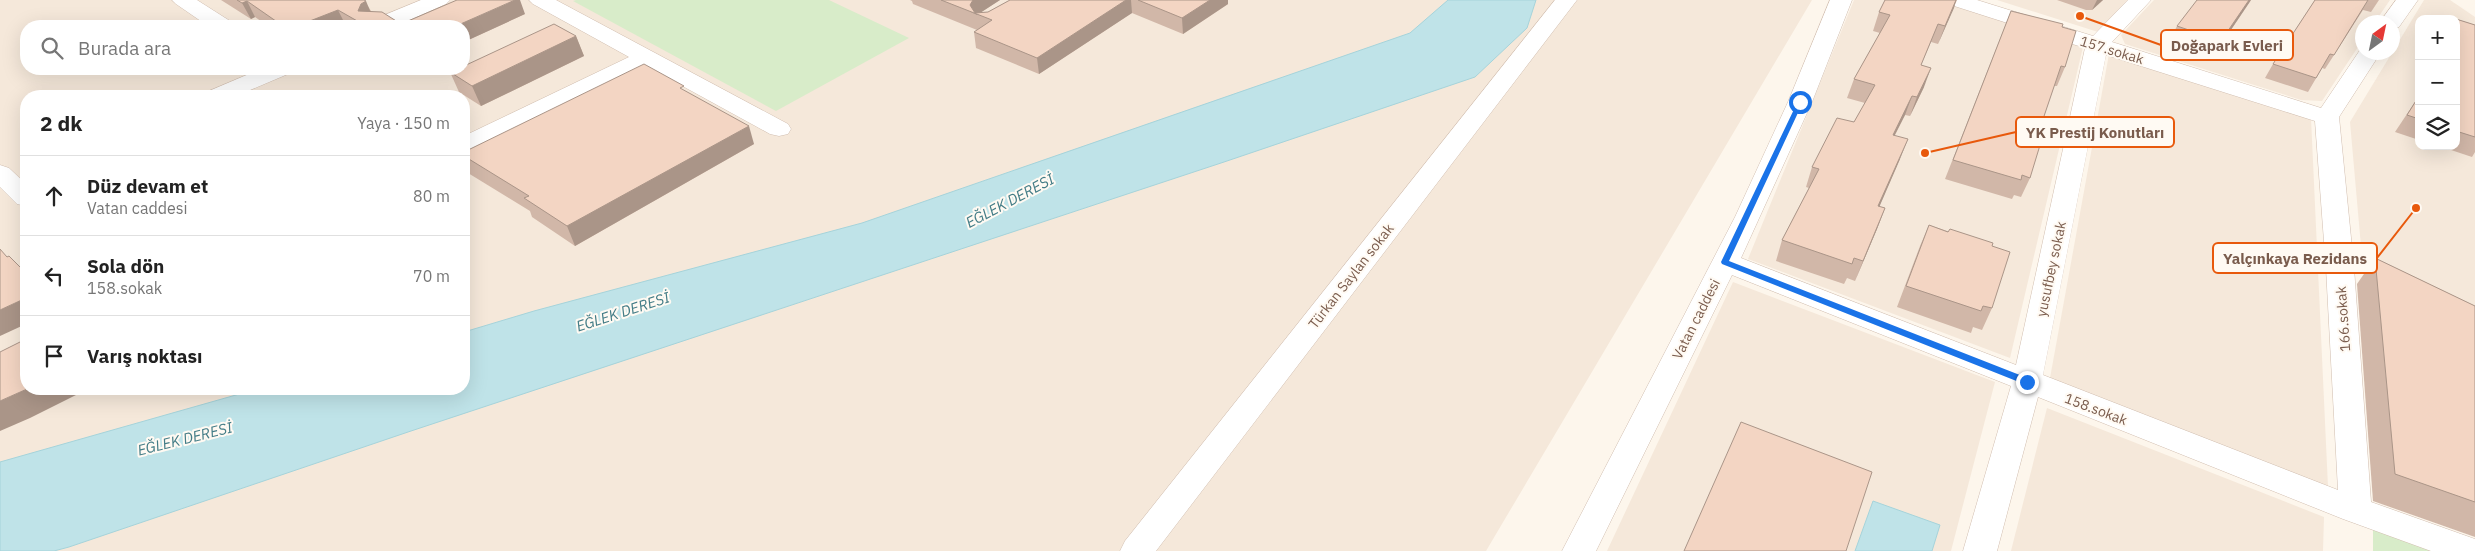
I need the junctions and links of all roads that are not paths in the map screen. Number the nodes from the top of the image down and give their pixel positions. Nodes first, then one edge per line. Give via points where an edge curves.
1 (183, 0) edge
2 (439, 0) edge
3 (540, 0) edge
4 (1566, 0) edge
5 (1841, 0) edge
6 (1955, 0) edge
7 (2140, 0) edge
8 (2407, 0) edge
9 (2396, 15) edge
10 (213, 20) edge
11 (392, 20) edge
12 (2097, 45) junction
13 (646, 58) junction
14 (2365, 60) edge
15 (266, 75) edge
16 (231, 90) edge
17 (2327, 117) junction
18 (779, 129) dead end
19 (470, 142) edge
20 (1725, 262) junction
21 (2027, 382) junction
22 (2356, 510) junction
23 (1137, 551) edge
24 (1579, 551) edge
25 (1980, 551) edge
26 (2470, 551) edge

1 - 10 street
2 - 11 street
3 - 13 street
4 - 23 street, Türkan Saylan sokak
5 - 20 street, Vatan caddesi via 1800,102
6 - 12 street, 157.sokak
7 - 12 street
8 - 9 street
12 - 17 street, 157.sokak
12 - 21 street, yusufbey sokak
13 - 18 street
13 - 19 street
14 - 17 street
15 - 16 street
17 - 22 street, 166.sokak
20 - 21 street, 158.sokak
20 - 24 street, Vatan caddesi
21 - 22 street, 158.sokak
21 - 25 street, yusufbey sokak
22 - 26 street, 158.sokak

